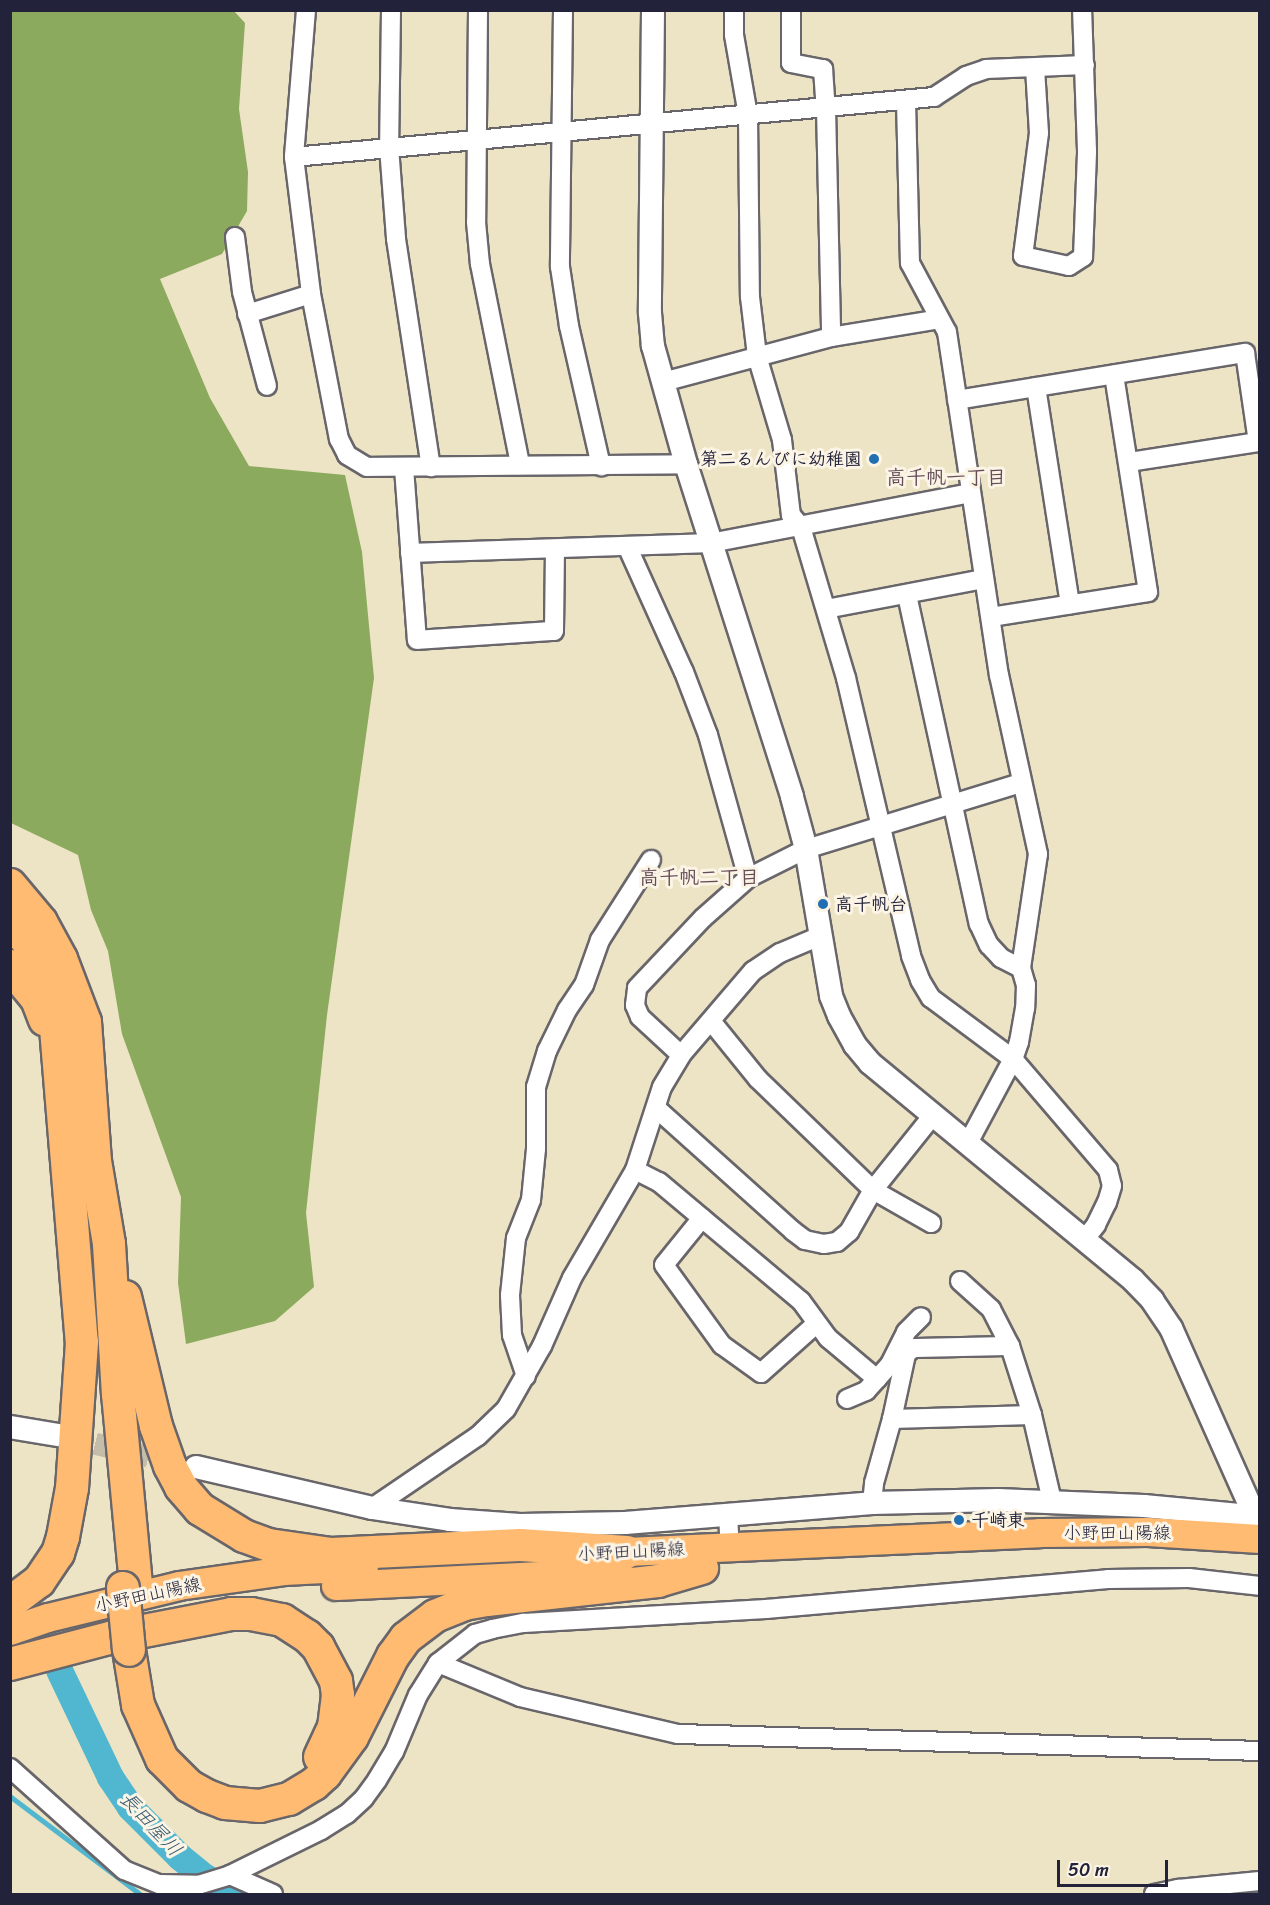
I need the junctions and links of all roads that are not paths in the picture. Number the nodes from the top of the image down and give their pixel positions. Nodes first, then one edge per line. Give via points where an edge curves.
1 (306, 10) edge
2 (391, 10) edge
3 (478, 10) edge
4 (563, 10) edge
5 (653, 10) edge
6 (734, 10) edge
7 (791, 10) edge
8 (1082, 10) edge
9 (1085, 65) junction
10 (1035, 68) junction
11 (906, 101) junction
12 (826, 108) junction
13 (748, 115) junction
14 (651, 124) junction
15 (561, 132) junction
16 (476, 140) junction
17 (389, 147) junction
18 (294, 157) junction
19 (236, 237) dead end
20 (311, 294) junction
21 (247, 314) junction
22 (939, 319) junction
23 (831, 337) junction
24 (757, 356) junction
25 (1114, 375) junction
26 (663, 382) junction
27 (267, 386) dead end
28 (1036, 387) junction
29 (957, 400) junction
30 (1129, 462) junction
31 (686, 464) junction
32 (520, 465) junction
33 (601, 466) junction
34 (431, 467) junction
35 (404, 468) junction
36 (970, 494) junction
37 (801, 527) junction
38 (711, 543) junction
39 (627, 546) junction
40 (555, 549) junction
41 (410, 553) junction
42 (984, 579) junction
43 (907, 595) junction
44 (1070, 604) junction
45 (826, 609) junction
46 (991, 616) junction
47 (1021, 783) junction
48 (951, 802) junction
49 (880, 825) junction
50 (806, 849) junction
51 (651, 860) dead end
52 (748, 878) junction
53 (10, 885) edge
54 (10, 903) edge
55 (10, 923) edge
56 (820, 936) junction
57 (10, 966) edge
58 (1021, 968) junction
59 (711, 1021) junction
60 (57, 1055) junction
61 (681, 1055) junction
62 (1013, 1059) junction
63 (89, 1091) junction
64 (656, 1108) junction
65 (933, 1115) junction
66 (968, 1143) junction
67 (634, 1170) junction
68 (873, 1190) junction
69 (702, 1218) junction
70 (931, 1223) dead end
71 (72, 1234) junction
72 (1084, 1240) junction
73 (109, 1244) junction
74 (960, 1281) dead end
75 (921, 1317) dead end
76 (816, 1324) junction
77 (1010, 1346) junction
78 (526, 1377) junction
79 (877, 1379) junction
80 (847, 1399) dead end
81 (1032, 1415) junction
82 (892, 1419) junction
83 (10, 1427) edge
84 (58, 1435) tunnel mouth
85 (196, 1467) tunnel mouth
86 (1052, 1501) junction
87 (872, 1503) junction
88 (372, 1508) junction
89 (728, 1514) junction
90 (1258, 1524) edge
91 (730, 1547) junction
92 (627, 1552) junction
93 (1260, 1557) edge
94 (702, 1568) junction
95 (129, 1586) junction
96 (1260, 1586) edge
97 (10, 1603) edge
98 (10, 1631) edge
99 (136, 1648) junction
100 (10, 1650) edge
101 (438, 1663) junction
102 (10, 1664) edge
103 (1260, 1751) edge
104 (10, 1768) edge
105 (230, 1875) junction
106 (1260, 1881) edge
107 (273, 1894) edge
108 (1154, 1894) edge

1 - 18 street
2 - 17 street
3 - 16 street
4 - 15 street
5 - 14 street
6 - 13 street via 734,35
7 - 12 street via 791,63 823,69
8 - 9 street
9 - 10 street
9 - 10 street via 1083,257 1069,266 1023,256 1039,133
10 - 11 street via 986,69 966,76 934,98
11 - 12 street
11 - 22 street via 910,263
12 - 13 street
12 - 23 street
13 - 14 street
13 - 24 street via 750,297
14 - 15 street
14 - 26 street via 650,313 653,346
15 - 16 street
15 - 33 street via 560,267 569,326
16 - 17 street
16 - 32 street via 480,264
17 - 18 street
17 - 34 street via 396,239
18 - 20 street
19 - 21 street
20 - 21 street
20 - 35 street via 339,439 347,455 367,467
21 - 27 street
22 - 23 street
22 - 29 street via 947,332
23 - 24 street
24 - 26 street
24 - 37 street via 782,440 791,515
25 - 28 street
25 - 30 street
25 - 30 street via 1245,353 1258,442
26 - 31 street
28 - 29 street
28 - 44 street
29 - 36 street
30 - 44 street via 1148,592
31 - 33 street
31 - 38 street
32 - 33 street
32 - 34 street
34 - 35 street
35 - 41 street
36 - 37 street
36 - 42 street
37 - 38 street
37 - 45 street
38 - 39 street
38 - 50 street
39 - 40 street
39 - 52 street via 708,735
40 - 41 street
40 - 41 street via 554,631 417,640
42 - 43 street
42 - 46 street
43 - 45 street
43 - 48 street
44 - 46 street
45 - 49 street
46 - 47 street
47 - 48 street
47 - 58 street via 1038,854
48 - 49 street
48 - 58 street via 979,924 989,945 1001,958
49 - 50 street
49 - 62 street via 910,956 920,980 931,998
50 - 52 street
50 - 56 street
51 - 78 street via 600,940 584,985 547,1051 536,1087 537,1149 531,1200 516,1238 510,1295 512,1335
52 - 61 street via 703,918 637,988 635,1005 640,1017
53 - 63 highway via 41,922 72,986 85,1022
54 - 63 highway via 35,929 66,987 82,1039
55 - 60 highway via 26,939 50,983
56 - 59 street via 780,953 753,971
56 - 65 street via 831,996 855,1045 870,1063
57 - 60 highway via 38,999
58 - 62 street via 1026,985 1025,1008
59 - 61 street
59 - 68 street via 758,1078
60 - 71 highway
61 - 64 street via 662,1087
62 - 66 street
62 - 72 street via 1108,1170 1112,1186 1107,1202
63 - 73 highway via 95,1161
64 - 67 street
64 - 68 street via 805,1240 837,1242 849,1232
65 - 66 street
65 - 68 street
66 - 72 street
67 - 69 street via 659,1182
67 - 78 street via 572,1278
68 - 70 street
69 - 76 street via 801,1302
69 - 76 street via 664,1265 722,1345 760,1373
71 - 95 highway via 103,1358
71 - 97 highway via 81,1342 70,1507 58,1553 39,1581
72 - 90 street via 1133,1280 1171,1328
73 - 92 highway via 163,1450 181,1487 220,1524 269,1545 331,1554 520,1545
73 - 95 highway
74 - 77 street via 991,1309
75 - 79 street via 906,1332 890,1364
76 - 79 street
77 - 81 street
77 - 82 street via 913,1348 906,1354
78 - 88 street via 506,1409 478,1436
79 - 80 street via 866,1391
81 - 82 street
81 - 86 street
82 - 87 street
83 - 84 street
85 - 88 street
86 - 87 street
86 - 90 street
87 - 89 street
88 - 89 street via 450,1520 520,1525
89 - 91 street
90 - 91 main road, 小野田山陽線 via 1148,1532
91 - 92 main road, 小野田山陽線
92 - 98 main road, 小野田山陽線 via 285,1571 179,1586
93 - 94 main road, 小野田山陽線 via 1152,1551 1044,1552
94 - 99 highway via 658,1581 464,1604 435,1616 406,1638 393,1656 352,1737 325,1774 289,1799 260,1806 225,1803 207,1796 189,1786 162,1759 138,1705
94 - 100 main road, 小野田山陽線 via 262,1593 100,1623
95 - 99 highway, bridge
96 - 101 street via 1189,1578 1108,1579 766,1609 524,1623 475,1634
99 - 102 highway via 157,1717 178,1755 210,1781 243,1791 284,1785 311,1768 331,1738 338,1695 326,1658 307,1636 282,1620 265,1616 231,1614 181,1623
101 - 103 street via 520,1697 678,1734
101 - 105 street via 418,1695 394,1752 364,1798 321,1830
104 - 105 street via 124,1870 174,1886 198,1885
105 - 107 street
106 - 108 street

